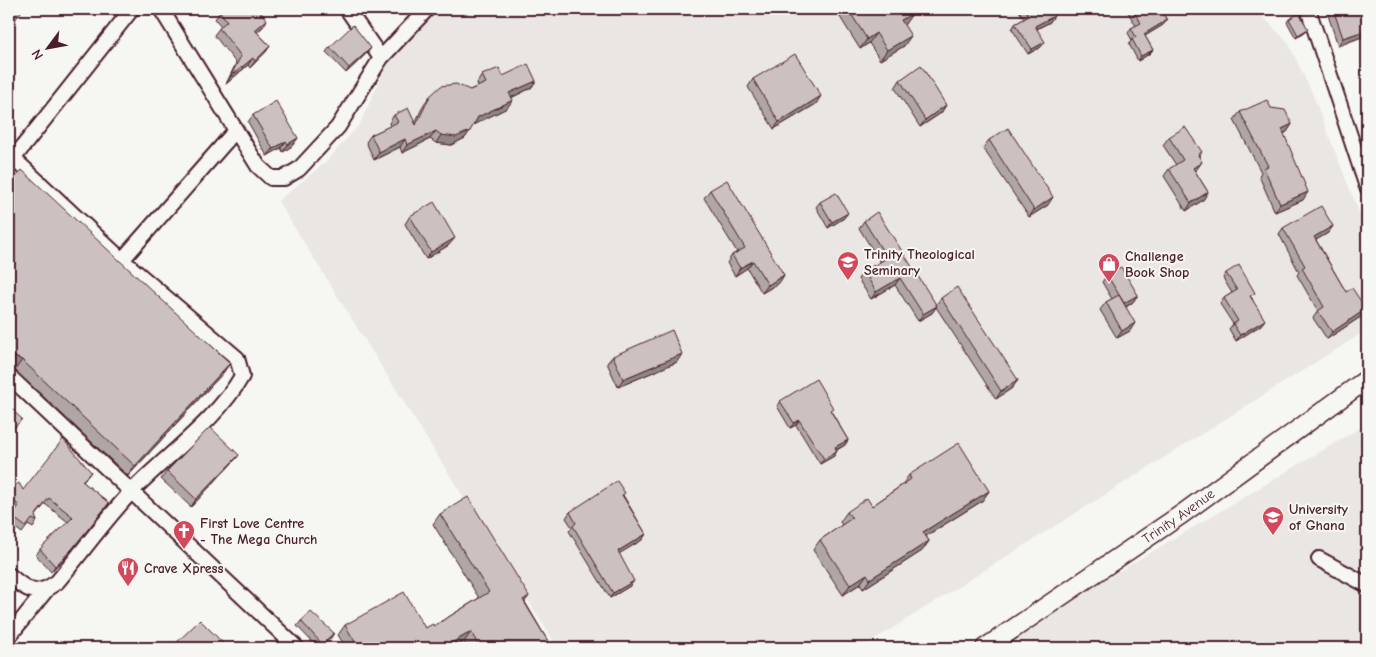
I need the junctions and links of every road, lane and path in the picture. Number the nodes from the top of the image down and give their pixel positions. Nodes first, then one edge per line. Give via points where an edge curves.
1 (132, 9) edge
2 (161, 9) edge
3 (348, 9) edge
4 (427, 9) edge
5 (1308, 9) edge
6 (381, 58) junction
7 (236, 130) junction
8 (11, 161) edge
9 (1367, 187) edge
10 (122, 260) junction
11 (9, 376) edge
12 (1367, 379) edge
13 (132, 492) junction
14 (1320, 560) dead end
15 (9, 574) edge
16 (1367, 585) edge
17 (47, 589) junction
18 (9, 636) edge
19 (297, 648) edge
20 (985, 648) edge

1 - 8 street
2 - 7 street
3 - 6 street
4 - 6 street
5 - 9 street
6 - 7 street via 338,126 299,169 284,178 271,178 258,166
7 - 10 street
8 - 10 street
10 - 13 street via 238,358 242,376 218,407
11 - 13 street
12 - 20 street, Trinity Avenue via 1182,514
13 - 17 street via 57,582
13 - 19 street
14 - 16 street
15 - 17 street via 26,589 36,592
17 - 18 street

